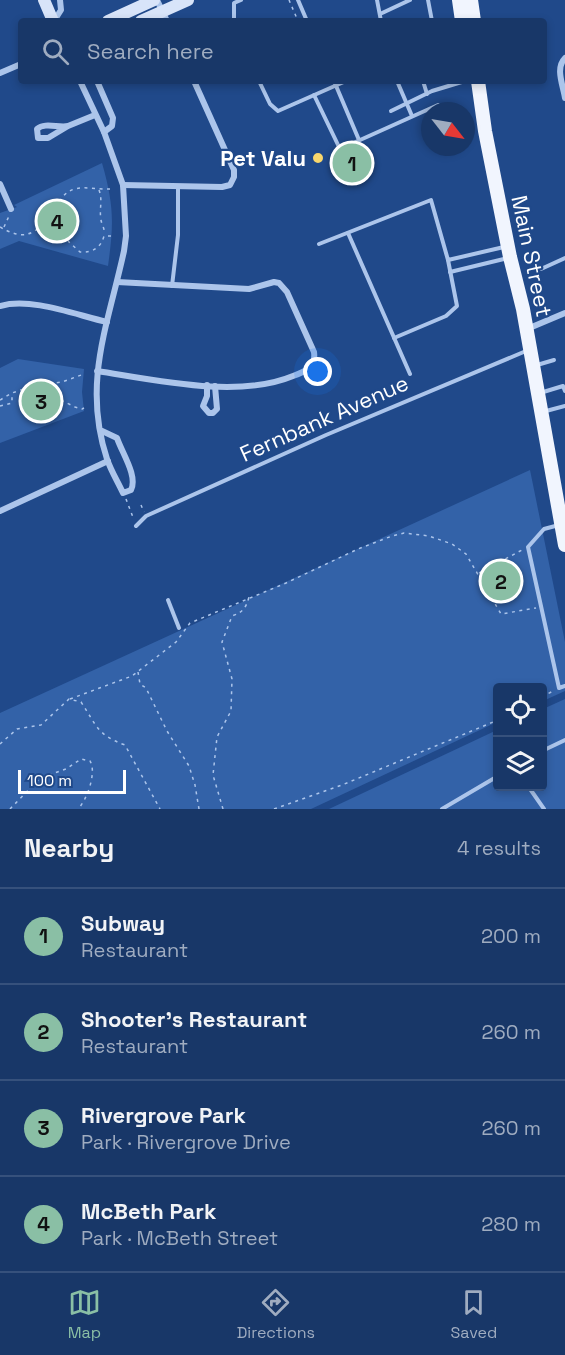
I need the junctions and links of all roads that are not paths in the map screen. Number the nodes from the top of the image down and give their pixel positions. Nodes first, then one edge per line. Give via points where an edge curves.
1 (44, 0) edge
2 (60, 0) edge
3 (188, 0) edge
4 (241, 0) edge
5 (298, 0) edge
6 (377, 0) edge
7 (410, 0) edge
8 (428, 0) edge
9 (459, 0) edge
10 (471, 0) edge
11 (160, 8) edge
12 (380, 14) junction
13 (53, 18) edge
14 (56, 18) edge
15 (120, 18) edge
16 (145, 18) edge
17 (234, 18) edge
18 (306, 18) edge
19 (381, 18) edge
20 (431, 18) edge
21 (462, 18) edge
22 (474, 18) edge
23 (565, 58) edge
24 (18, 65) edge
25 (0, 73) edge
26 (81, 84) edge
27 (98, 84) edge
28 (195, 84) edge
29 (261, 84) edge
30 (333, 84) edge
31 (335, 84) edge
32 (398, 84) edge
33 (424, 84) edge
34 (456, 84) edge
35 (478, 84) edge
36 (427, 94) junction
37 (314, 95) junction
38 (565, 98) edge
39 (406, 104) junction
40 (391, 111) dead end
41 (421, 112) edge
42 (95, 115) junction
43 (412, 116) junction
44 (68, 126) junction
45 (104, 132) junction
46 (359, 140) junction
47 (0, 184) edge
48 (123, 184) junction
49 (178, 186) junction
50 (11, 209) road end
51 (348, 233) junction
52 (320, 244) dead end
53 (509, 252) junction
54 (565, 258) edge
55 (448, 260) junction
56 (541, 269) dead end
57 (450, 272) junction
58 (117, 282) junction
59 (172, 286) junction
60 (0, 306) edge
61 (565, 313) edge
62 (107, 322) junction
63 (526, 330) junction
64 (394, 338) junction
65 (530, 350) junction
66 (554, 360) dead end
67 (533, 366) junction
68 (97, 371) junction
69 (410, 374) dead end
70 (565, 391) edge
71 (538, 394) junction
72 (565, 406) edge
73 (542, 412) junction
74 (100, 430) junction
75 (108, 461) junction
76 (0, 511) edge
77 (561, 524) junction
78 (136, 526) road end
79 (565, 545) edge
80 (168, 600) dead end
81 (179, 628) dead end
82 (565, 686) edge
83 (565, 740) edge
84 (547, 749) edge
85 (493, 779) edge
86 (531, 791) edge
87 (442, 809) edge
88 (544, 809) edge

1 - 13 street
2 - 14 street via 61,10
3 - 11 street
4 - 17 lane via 234,3
5 - 18 lane
6 - 12 lane
7 - 12 lane
8 - 20 lane
9 - 21 main road
10 - 22 main road
11 - 15 street
11 - 16 street
12 - 19 lane
23 - 38 street via 560,70
24 - 25 street
26 - 42 street
27 - 45 street via 113,118 112,126
28 - 49 street via 234,177 230,185 222,187
29 - 37 lane via 270,104 278,111
30 - 37 lane
31 - 46 lane
32 - 39 lane
33 - 36 lane
34 - 36 lane
35 - 53 main road, Main Street
36 - 39 lane
37 - 46 lane via 340,149
39 - 40 lane
39 - 43 lane
41 - 43 lane
42 - 44 street
42 - 45 street
43 - 46 lane
44 - 44 street via 42,140 36,134 44,125
45 - 48 street
47 - 50 street
48 - 49 street
48 - 58 street via 126,236
49 - 59 lane
51 - 52 lane
51 - 55 lane via 431,200
51 - 64 lane
53 - 55 lane
53 - 57 lane
53 - 63 main road, Main Street
54 - 56 lane
55 - 57 lane
57 - 64 lane via 457,306 446,316
58 - 59 street
58 - 62 street
59 - 68 street via 249,289 279,284 287,292 314,352 312,367 282,381 248,386 183,384
60 - 62 street via 36,305
61 - 63 street
62 - 68 street
63 - 65 main road, Main Street
64 - 69 lane
65 - 67 main road, Main Street
65 - 78 lane, Fernbank Avenue via 327,435 146,516
66 - 67 lane
67 - 71 main road, Main Street
68 - 74 street
70 - 71 lane via 563,386
71 - 73 main road, Main Street
72 - 73 lane
73 - 77 main road, Main Street
74 - 75 street
74 - 75 street via 117,438 133,475 135,483 131,490 123,493
75 - 76 street
77 - 79 main road, Main Street
77 - 82 lane via 544,529 528,547 559,688
80 - 81 lane
83 - 84 lane
85 - 87 lane
86 - 88 lane

